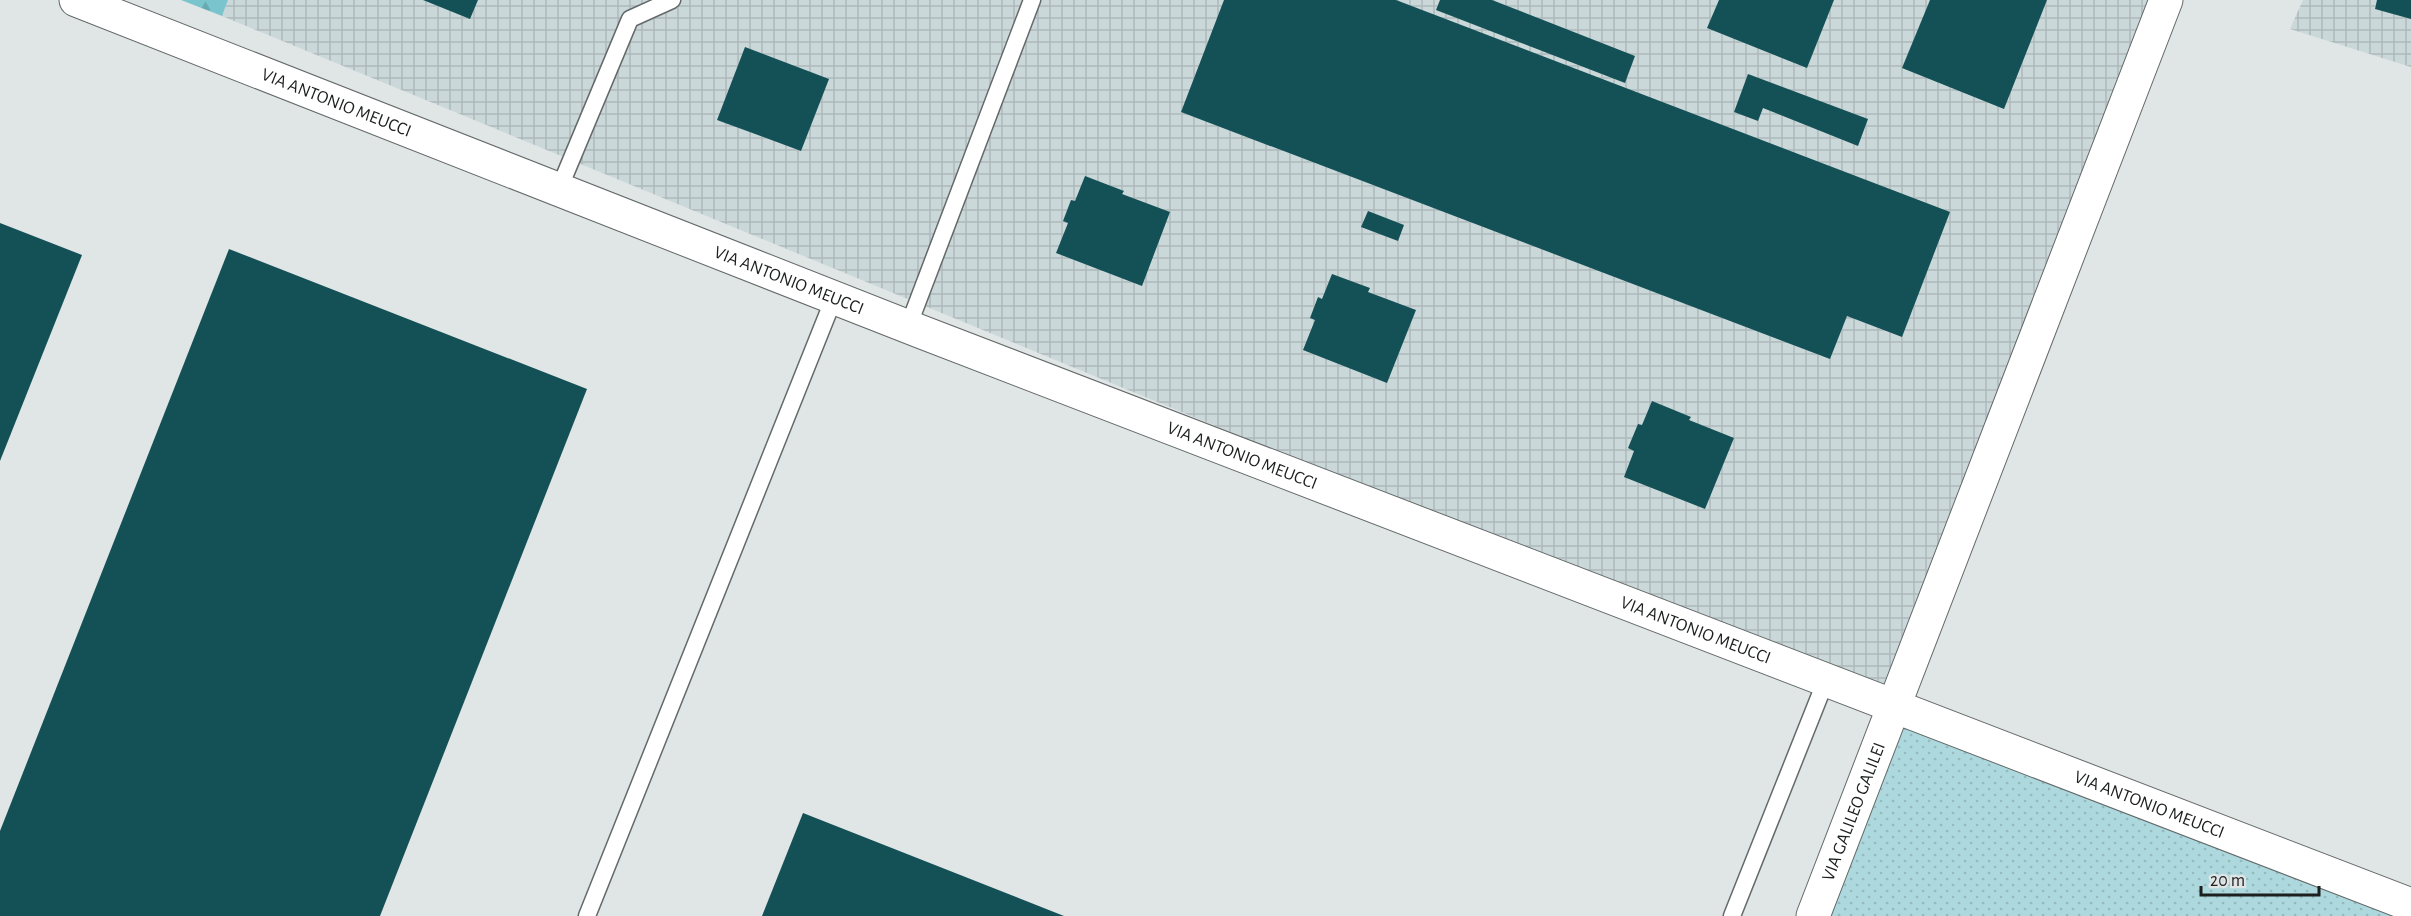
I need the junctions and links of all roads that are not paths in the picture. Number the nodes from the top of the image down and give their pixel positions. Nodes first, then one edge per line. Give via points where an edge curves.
1 (76, 0) edge
2 (672, 0) edge
3 (1032, 0) edge
4 (2166, 0) edge
5 (559, 189) junction
6 (834, 298) junction
7 (908, 327) junction
8 (1826, 680) junction
9 (1894, 706) junction
10 (2411, 905) edge
11 (587, 916) edge
12 (1732, 916) edge
13 (1813, 916) edge

1 - 5 street, VIA ANTONIO MEUCCI
2 - 5 lane via 630,19
3 - 7 lane
4 - 9 street, VIA GALILEO GALILEI
5 - 6 street, VIA ANTONIO MEUCCI
6 - 7 street, VIA ANTONIO MEUCCI
6 - 11 lane
7 - 8 street, VIA ANTONIO MEUCCI
8 - 9 street, VIA ANTONIO MEUCCI
8 - 12 lane
9 - 10 street, VIA ANTONIO MEUCCI
9 - 13 street, VIA GALILEO GALILEI

